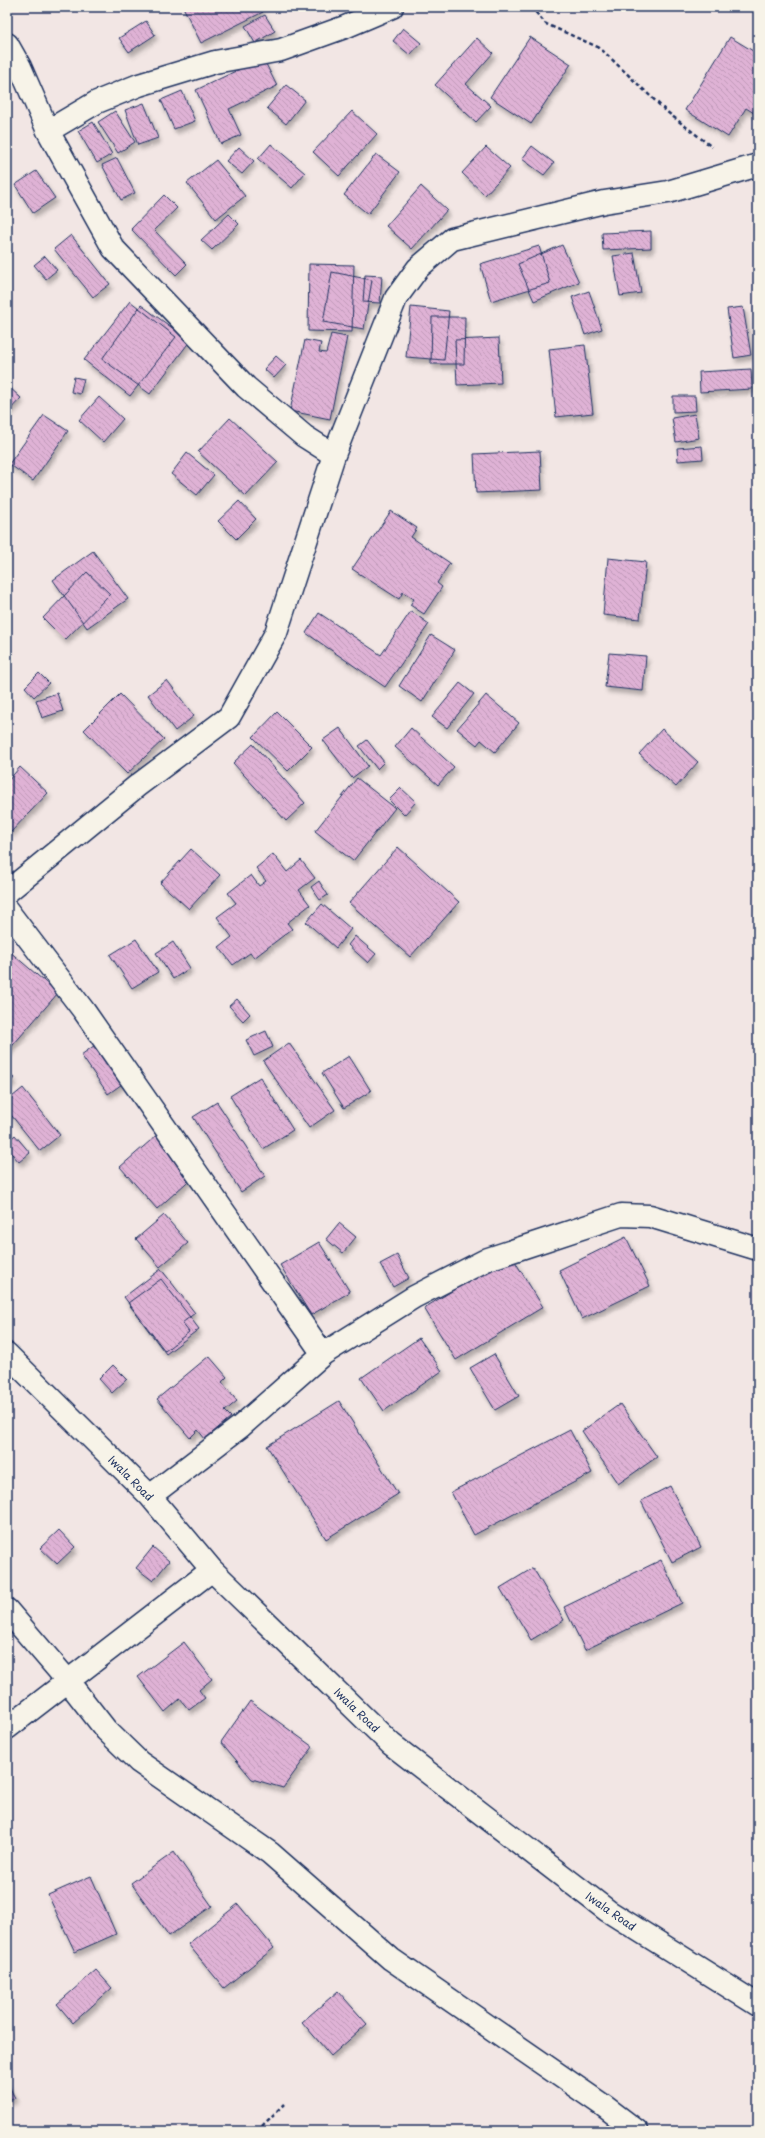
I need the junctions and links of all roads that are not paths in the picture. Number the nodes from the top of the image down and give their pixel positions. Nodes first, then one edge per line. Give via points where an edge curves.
1 (392, 7) edge
2 (7, 44) edge
3 (48, 131) junction
4 (758, 165) edge
5 (334, 455) junction
6 (7, 892) edge
7 (7, 910) edge
8 (758, 1249) edge
9 (7, 1354) edge
10 (323, 1354) junction
11 (150, 1496) junction
12 (212, 1570) junction
13 (7, 1610) edge
14 (67, 1680) junction
15 (7, 1728) edge
16 (758, 2005) edge
17 (637, 2131) edge

1 - 3 street via 281,50 215,62 139,85 97,102
2 - 3 street
3 - 5 street via 113,248 246,387 304,436
4 - 5 street via 668,192 604,202 452,239 418,268 396,298
5 - 6 street via 276,633 229,717 137,786
7 - 10 street via 84,1011
8 - 10 street via 650,1216 621,1215 488,1259 414,1297
9 - 11 street, Iwala Road
10 - 11 street via 240,1427
11 - 12 street, Iwala Road
12 - 14 street
12 - 16 street, Iwala Road via 391,1744 608,1911
13 - 14 street
14 - 15 street
14 - 17 street via 106,1730 139,1762 270,1853 391,1959

